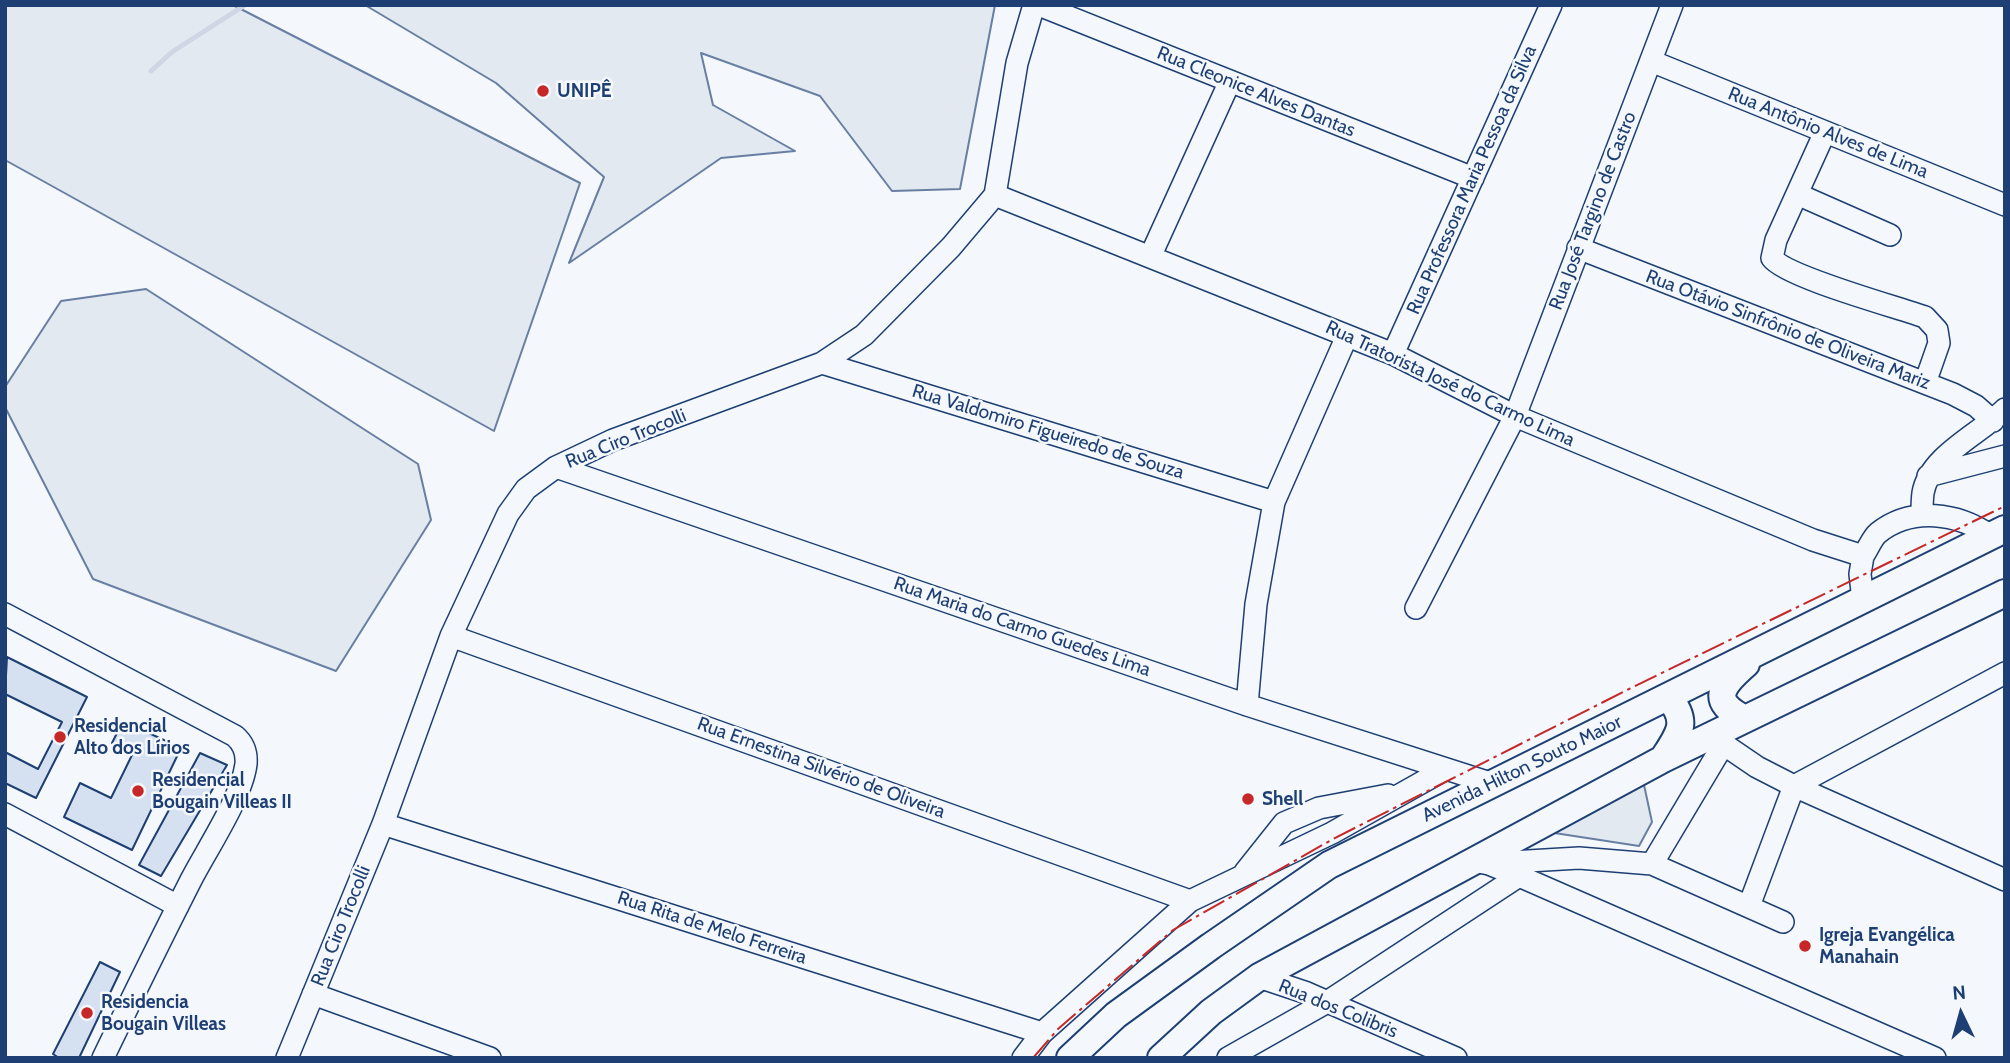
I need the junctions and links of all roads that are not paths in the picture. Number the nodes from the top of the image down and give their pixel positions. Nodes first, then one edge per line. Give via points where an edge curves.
1 (1037, 5) edge
2 (1551, 5) edge
3 (1672, 5) edge
4 (1651, 61) junction
5 (1230, 81) junction
6 (1825, 132) junction
7 (1473, 178) junction
8 (1797, 194) junction
9 (995, 195) junction
10 (2005, 205) edge
11 (1890, 235) dead end
12 (1578, 248) junction
13 (1150, 257) junction
14 (1347, 335) junction
15 (1393, 354) junction
16 (822, 363) junction
17 (1925, 383) junction
18 (1999, 415) edge
19 (1515, 416) junction
20 (2005, 456) edge
21 (556, 467) junction
22 (1928, 476) junction
23 (1274, 502) junction
24 (1922, 515) junction
25 (1998, 532) edge
26 (1863, 556) junction
27 (2005, 593) edge
28 (1863, 600) junction
29 (1416, 608) dead end
30 (5, 614) edge
31 (451, 636) junction
32 (1758, 654) junction
33 (2005, 673) edge
34 (1668, 697) junction
35 (1247, 705) junction
36 (1745, 719) junction
37 (1716, 740) junction
38 (1663, 759) junction
39 (1444, 770) junction
40 (1490, 783) junction
41 (1794, 786) junction
42 (1403, 793) junction
43 (5, 814) edge
44 (383, 824) junction
45 (1481, 863) junction
46 (1652, 864) junction
47 (1241, 876) junction
48 (1519, 876) junction
49 (2005, 880) edge
50 (1190, 901) junction
51 (178, 906) junction
52 (1749, 906) junction
53 (1783, 922) dead end
54 (1259, 978) junction
55 (313, 994) junction
56 (1326, 1002) junction
57 (1042, 1033) junction
58 (103, 1058) edge
59 (287, 1058) edge
60 (490, 1058) edge
61 (1023, 1058) edge
62 (1070, 1058) edge
63 (1161, 1058) edge
64 (1228, 1058) edge
65 (1456, 1058) edge
66 (1935, 1058) edge

1 - 5 street, Rua Cleonice Alves Dantas
1 - 9 street via 1017,63
2 - 7 street, Rua Professora Maria Pessoa da Silva
3 - 4 street, Rua José Targino de Castro
4 - 6 street, Rua Antônio Alves de Lima
4 - 12 street, Rua José Targino de Castro
5 - 7 street, Rua Cleonice Alves Dantas
5 - 13 street
6 - 8 street
6 - 10 street, Rua Antônio Alves de Lima
7 - 15 street, Rua Professora Maria Pessoa da Silva
8 - 11 street
8 - 17 street via 1772,258 1777,265 1809,278 1925,317 1937,330 1939,344
9 - 13 street, Rua Tratorista José do Carmo Lima
9 - 16 street, Rua Ciro Trocolli via 901,300 864,335
12 - 17 street, Rua Otávio Sinfrônio de Oliveira Mariz
12 - 19 street, Rua José Targino de Castro
13 - 14 street, Rua Tratorista José do Carmo Lima
14 - 15 street, Rua Tratorista José do Carmo Lima
14 - 23 street
15 - 19 street, Rua Tratorista José do Carmo Lima
16 - 21 street, Rua Ciro Trocolli via 612,440
16 - 23 street, Rua Valdomiro Figueiredo de Souza
17 - 18 street, Rua Otávio Sinfrônio de Oliveira Mariz
18 - 22 street via 1940,460
19 - 26 street, Rua Tratorista José do Carmo Lima via 1813,540
19 - 29 street, Rua José Targino de Castro
20 - 22 street
21 - 31 street, Rua Ciro Trocolli via 526,489 508,514
21 - 35 street, Rua Maria do Carmo Guedes Lima
22 - 24 street
23 - 35 street via 1256,604
24 - 25 street via 1950,516
24 - 26 street via 1876,534
25 - 28 main road, Avenida Hilton Souto Maior
26 - 28 street
27 - 36 main road
28 - 32 main road, Avenida Hilton Souto Maior
30 - 51 street via 243,743 246,765 236,796
31 - 44 street, Rua Ciro Trocolli
31 - 50 street, Rua Ernestina Silvério de Oliveira
32 - 34 main road, Avenida Hilton Souto Maior
32 - 36 main road via 1723,688 1725,706
33 - 41 street
34 - 38 main road via 1681,722
34 - 40 main road, Avenida Hilton Souto Maior
35 - 39 street, Rua Maria do Carmo Guedes Lima
36 - 37 main road
37 - 38 main road
37 - 41 street
37 - 46 street
38 - 45 main road
39 - 40 street, Rua Maria do Carmo Guedes Lima
39 - 42 street, Avenida Hilton Souto Maior
40 - 62 main road, Avenida Hilton Souto Maior via 1329,865 1116,1015
41 - 49 street
41 - 52 street
42 - 47 street, Avenida Hilton Souto Maior
42 - 47 street via 1319,808 1284,824
43 - 51 street
44 - 55 street, Rua Ciro Trocolli
44 - 57 street, Rua Rita de Melo Ferreira
45 - 46 street via 1579,858
45 - 48 street
45 - 54 main road
46 - 52 street
47 - 50 street, Avenida Hilton Souto Maior
48 - 56 street
48 - 66 street
50 - 57 street, Avenida Hilton Souto Maior
51 - 58 street
52 - 53 street
54 - 56 street, Rua dos Colibris
54 - 63 main road via 1211,1012
55 - 59 street, Rua Ciro Trocolli
55 - 60 street
56 - 64 street
56 - 65 street, Rua dos Colibris
57 - 61 street, Avenida Hilton Souto Maior

